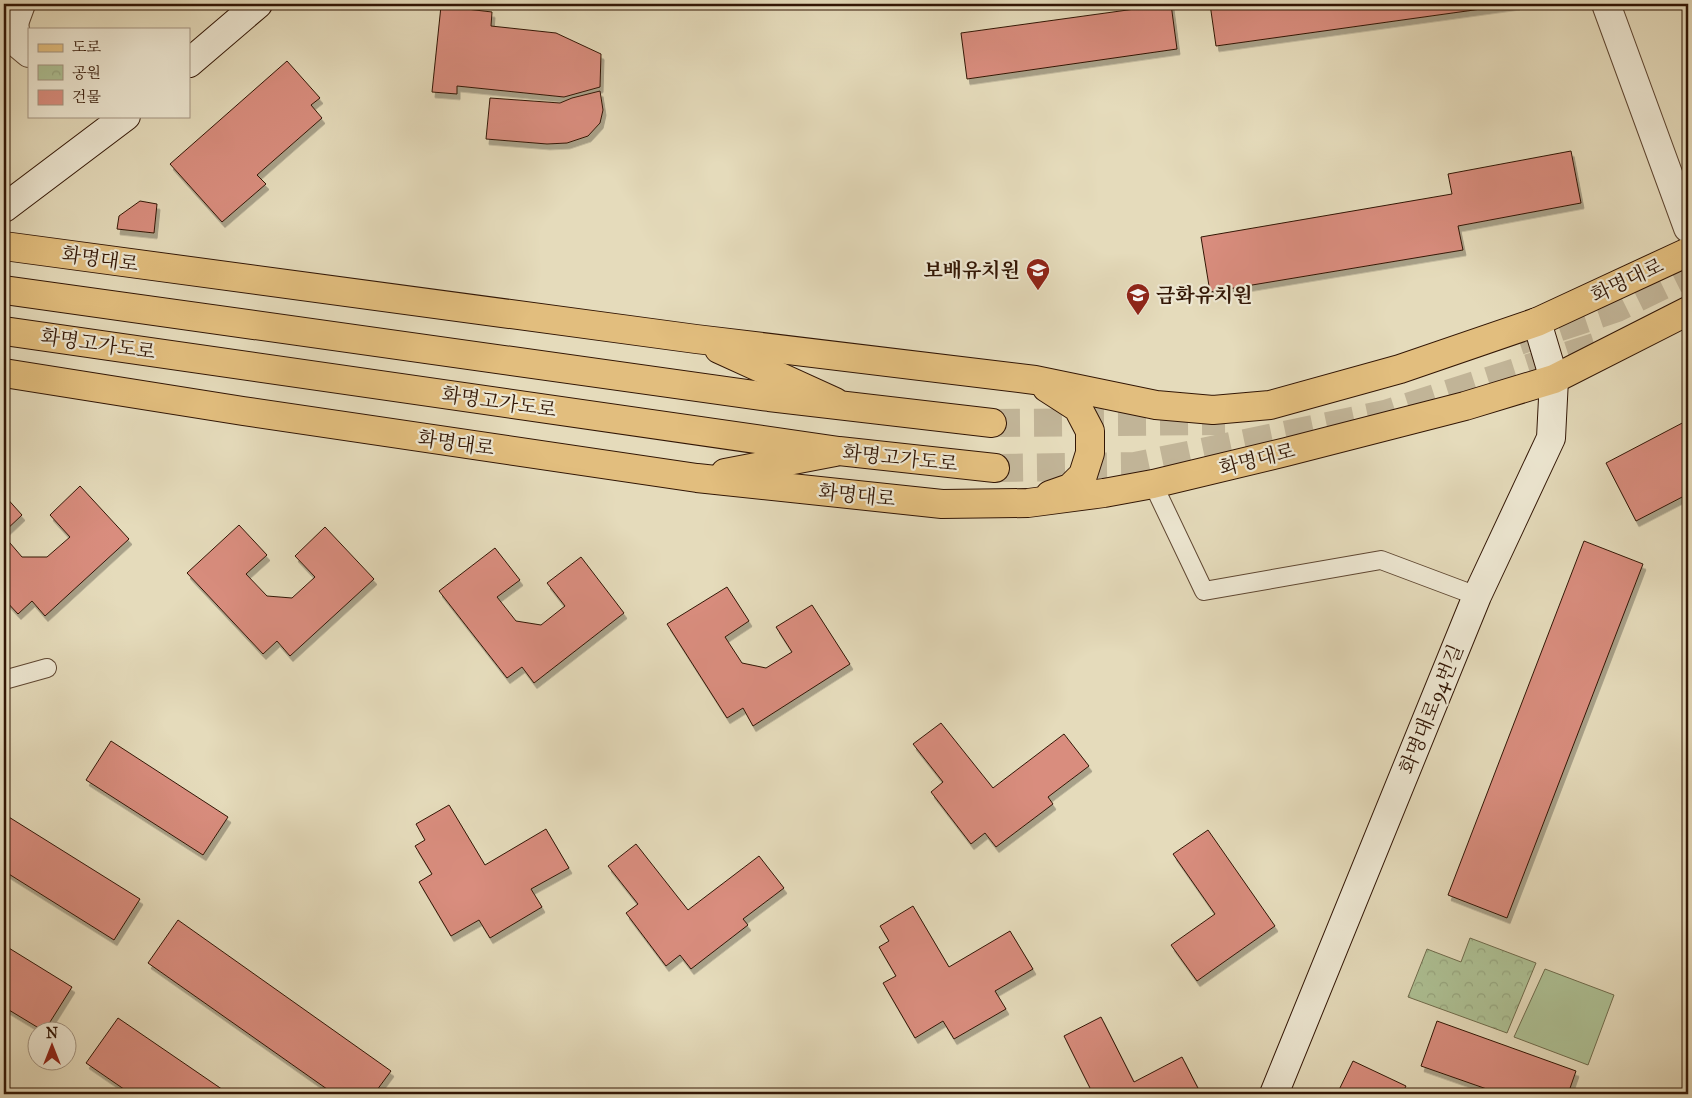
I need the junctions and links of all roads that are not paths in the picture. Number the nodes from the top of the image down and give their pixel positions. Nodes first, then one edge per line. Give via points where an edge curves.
1 (258, 4) edge
2 (1606, 4) edge
3 (13, 11) edge
4 (28, 52) edge
5 (190, 62) edge
6 (118, 119) edge
7 (4, 208) edge
8 (1688, 228) edge
9 (4, 246) edge
10 (1688, 252) edge
11 (4, 290) edge
12 (1688, 311) edge
13 (1537, 322) junction
14 (4, 331) edge
15 (696, 339) junction
16 (4, 373) edge
17 (1554, 378) junction
18 (1035, 380) junction
19 (843, 406) junction
20 (992, 423) tunnel mouth
21 (839, 451) junction
22 (995, 468) tunnel mouth
23 (697, 478) junction
24 (1153, 484) junction
25 (1028, 502) junction
26 (1477, 596) junction
27 (47, 668) dead end
28 (4, 680) edge
29 (1274, 1094) edge

1 - 5 street
2 - 8 street
3 - 4 street via 17,43
6 - 7 street
9 - 15 main road, 화명대로
10 - 13 main road, 화명대로
11 - 19 main road, 화명고가도로
12 - 17 main road, 화명대로
13 - 17 street, 화명대로94번길
13 - 18 main road, 화명대로 via 1400,369 1270,405 1213,410 1156,405
14 - 21 main road, 화명고가도로
15 - 18 main road, 화명대로
15 - 19 main road
16 - 23 main road, 화명대로
17 - 24 main road, 화명대로 via 1465,406
17 - 26 street, 화명대로94번길 via 1550,438
18 - 25 main road via 1078,408 1090,431 1090,453 1083,475 1070,488
19 - 20 main road, 화명고가도로
21 - 22 main road, 화명고가도로
21 - 23 main road
23 - 25 main road, 화명대로 via 942,504
24 - 25 main road, 화명대로
24 - 26 lane via 1204,591 1381,560
26 - 29 street, 화명대로94번길
27 - 28 lane

